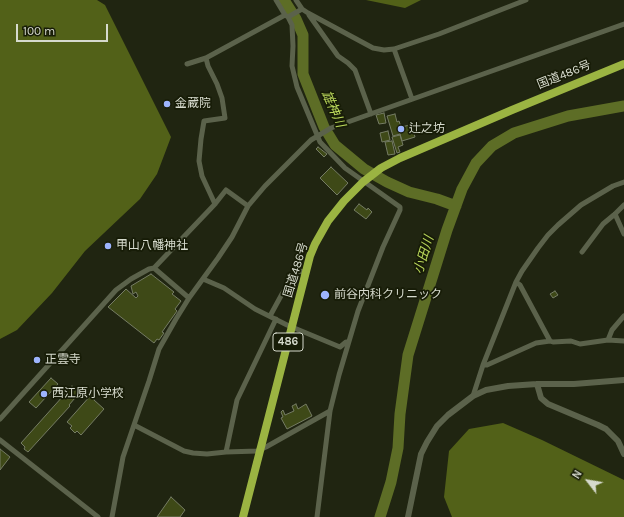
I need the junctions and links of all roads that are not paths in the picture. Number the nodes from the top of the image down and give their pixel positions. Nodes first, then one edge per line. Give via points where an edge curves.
1 (276, 0) edge
2 (296, 0) edge
3 (526, 0) edge
4 (302, 10) junction
5 (308, 13) junction
6 (288, 16) junction
7 (624, 24) edge
8 (394, 49) junction
9 (206, 58) junction
10 (187, 64) dead end
11 (624, 64) edge
12 (412, 99) junction
13 (371, 114) junction
14 (318, 136) junction
15 (364, 181) junction
16 (624, 182) edge
17 (215, 204) junction
18 (624, 204) edge
19 (248, 206) junction
20 (615, 214) junction
21 (624, 234) edge
22 (582, 252) dead end
23 (154, 268) junction
24 (306, 272) junction
25 (203, 279) junction
26 (516, 282) junction
27 (189, 298) junction
28 (270, 316) junction
29 (624, 316) edge
30 (276, 319) junction
31 (292, 326) junction
32 (608, 340) junction
33 (550, 341) junction
34 (624, 341) edge
35 (348, 342) junction
36 (483, 365) junction
37 (624, 380) edge
38 (537, 384) junction
39 (473, 396) junction
40 (330, 411) junction
41 (0, 419) edge
42 (134, 424) junction
43 (0, 440) edge
44 (261, 449) junction
45 (226, 452) junction
46 (624, 454) edge
47 (98, 517) edge
48 (112, 517) edge
49 (243, 517) edge
50 (317, 517) edge
51 (408, 517) edge

1 - 6 street
2 - 4 street
3 - 8 street
4 - 5 street
4 - 6 street
5 - 8 street via 374,48
5 - 13 street via 338,56 355,70
6 - 9 street
6 - 14 street via 292,25 292,66 297,87
7 - 12 street
8 - 12 street
9 - 10 street
9 - 17 street via 222,98 225,118 204,121 201,139 199,161 202,176
11 - 15 highway, 国道486号 / 486 via 400,158
12 - 13 street
13 - 14 street via 331,128
14 - 15 street via 323,146 345,168
14 - 19 street via 265,186
15 - 24 highway, 国道486号 / 486 via 328,221 315,244
15 - 35 street via 398,205 400,210 367,287
16 - 26 street via 581,205 558,225 538,248
17 - 19 street via 226,190
17 - 23 street
18 - 20 street
19 - 25 street via 232,237
20 - 21 street
20 - 22 street
23 - 27 street
23 - 41 street via 131,279 116,290
24 - 28 street via 298,271
24 - 31 highway, 国道486号 / 486
25 - 27 street
25 - 28 street via 224,288
26 - 33 street
26 - 36 street
27 - 42 street via 159,349
28 - 30 street
29 - 32 street via 612,330
30 - 31 street
30 - 45 street via 238,400
31 - 35 street via 340,347
31 - 44 highway, 国道486号 / 486
32 - 33 street via 580,344 571,341
32 - 34 street
33 - 36 street via 536,343
35 - 40 street
36 - 39 street
37 - 38 street
38 - 39 street via 486,390
38 - 46 street via 541,398 548,404 606,429 618,441
39 - 51 street via 448,415 427,442 421,454
40 - 44 street
40 - 50 street
42 - 45 street via 184,451 207,454
42 - 48 street via 123,457
43 - 47 street
44 - 45 street
44 - 49 highway, 国道486号 / 486

